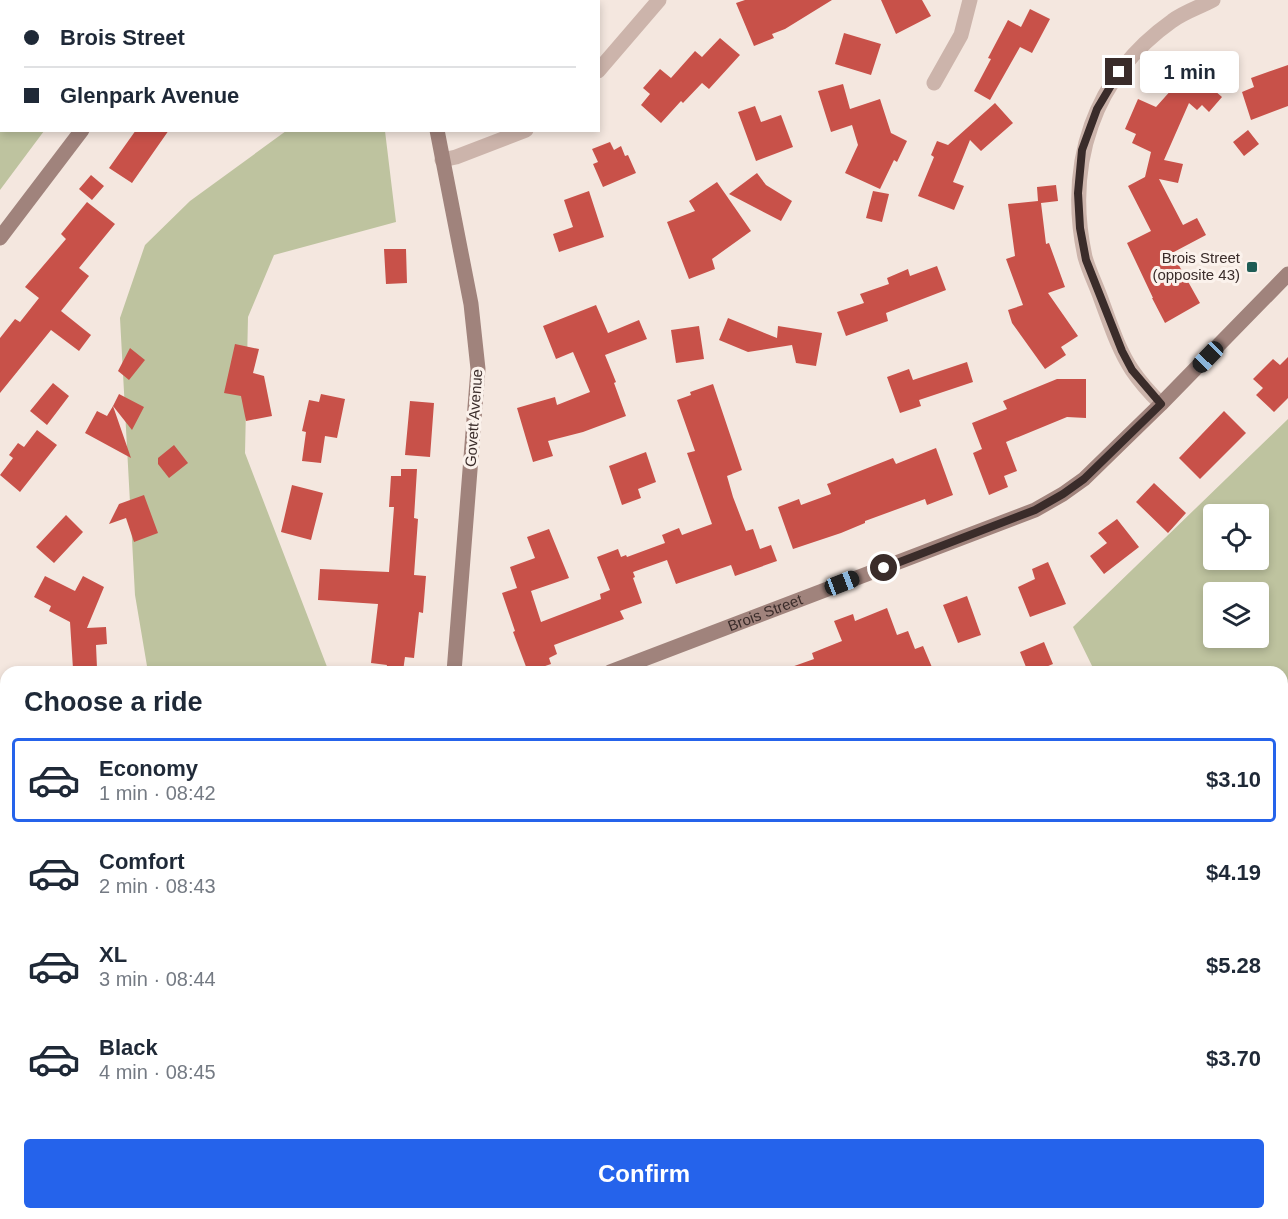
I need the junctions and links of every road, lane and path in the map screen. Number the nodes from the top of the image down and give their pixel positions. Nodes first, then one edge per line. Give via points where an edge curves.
1 (659, 0) edge
2 (970, 0) edge
3 (1213, 0) edge
4 (600, 69) edge
5 (934, 83) dead end
6 (80, 132) edge
7 (437, 132) edge
8 (521, 132) edge
9 (442, 160) junction
10 (0, 238) edge
11 (1288, 274) edge
12 (1161, 404) junction
13 (454, 666) edge
14 (626, 666) edge

1 - 4 street
2 - 5 street via 961,35
3 - 12 street via 1174,19 1146,42 1097,109 1082,150 1078,193 1086,260 1122,351 1132,370
6 - 10 main road
7 - 9 main road, Govett Avenue
8 - 9 street
9 - 13 main road, Govett Avenue via 471,304 478,369
11 - 12 main road, Brois Street
12 - 14 main road, Brois Street via 1084,479 1035,510

